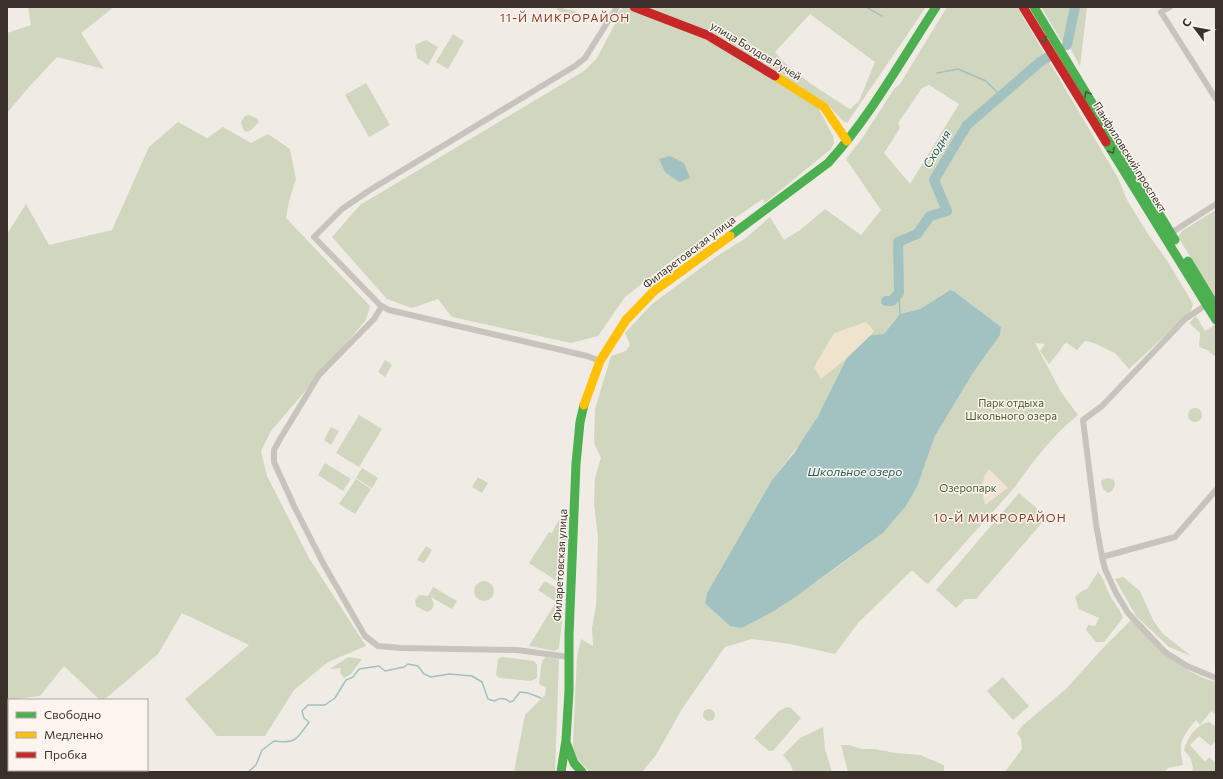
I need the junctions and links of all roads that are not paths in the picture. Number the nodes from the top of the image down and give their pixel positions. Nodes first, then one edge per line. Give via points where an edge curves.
1 (617, 7) edge
2 (634, 7) edge
3 (936, 7) edge
4 (1023, 7) edge
5 (1034, 7) edge
6 (1170, 7) edge
7 (1216, 99) edge
8 (847, 141) junction
9 (1216, 204) edge
10 (1171, 233) junction
11 (1206, 305) junction
12 (382, 306) junction
13 (1216, 307) edge
14 (1216, 320) edge
15 (600, 361) junction
16 (1216, 490) edge
17 (1102, 557) junction
18 (569, 657) junction
19 (1216, 678) edge
20 (566, 740) junction
21 (560, 772) edge
22 (582, 772) edge

1 - 12 street via 585,58 575,66 370,190 342,209 314,237
2 - 8 street, улица Болдов Ручей via 707,35 824,106
3 - 8 street, Филаретовская улица
4 -> 11 street, Панфиловский проспект
10 -> 5 street, Панфиловский проспект
6 - 7 street via 1161,12
8 - 15 street, Филаретовская улица via 828,163 654,291 626,320
9 - 10 street
10 - 13 street, Панфиловский проспект
11 - 14 street, Панфиловский проспект
11 - 17 street via 1185,319 1102,406 1082,420
12 - 15 street via 389,310
12 - 18 street via 374,319 319,375 274,450 274,462 323,563 365,636 378,646 517,650
15 - 18 street, Филаретовская улица via 580,422 576,464
16 - 17 street via 1175,537
17 - 19 street via 1116,593 1128,613 1165,652 1186,666
18 - 20 street, Филаретовская улица
20 - 21 street, Филаретовская улица
20 - 22 street, Филаретовская улица via 574,763

